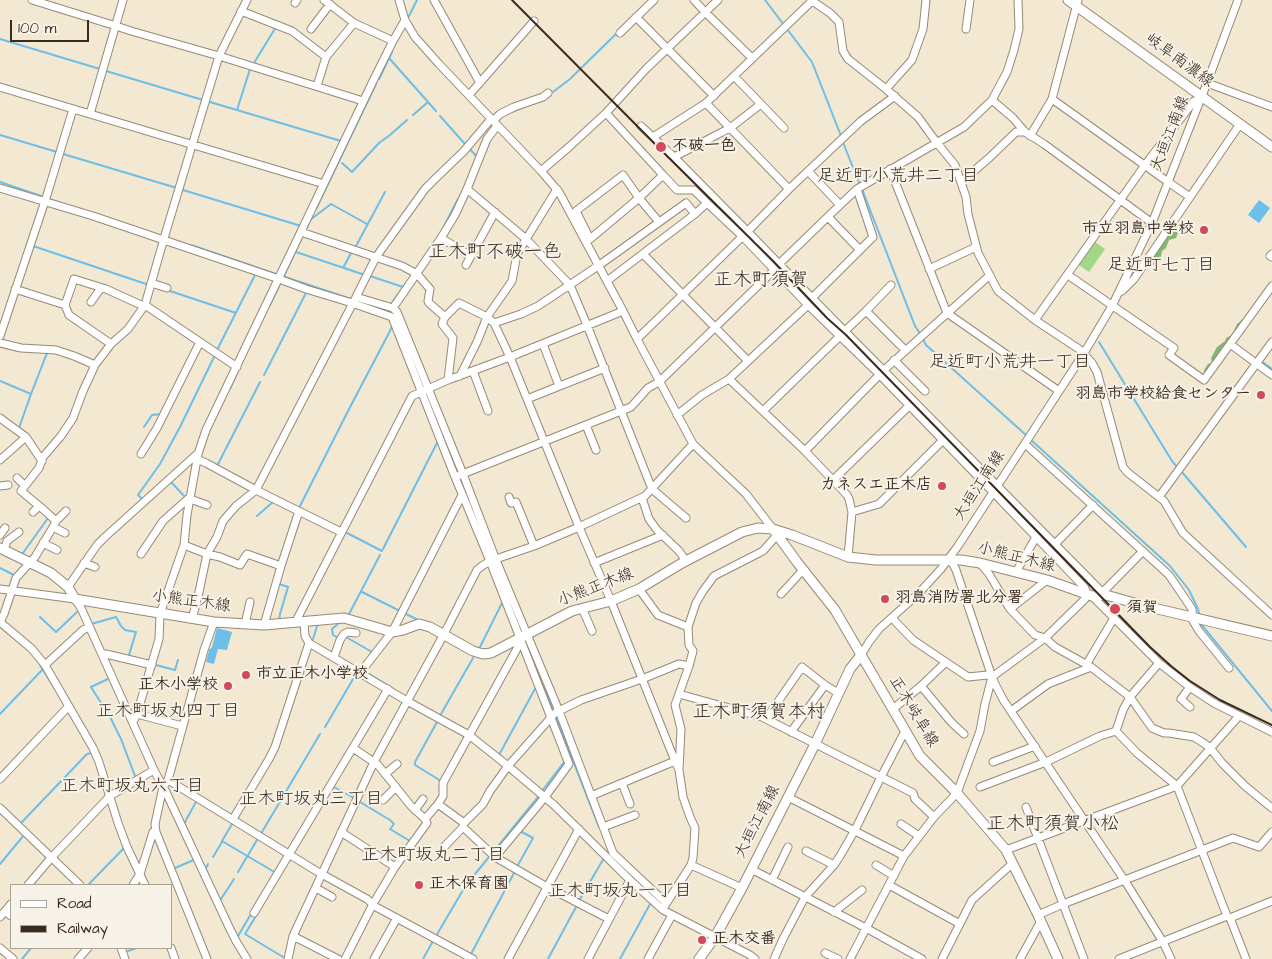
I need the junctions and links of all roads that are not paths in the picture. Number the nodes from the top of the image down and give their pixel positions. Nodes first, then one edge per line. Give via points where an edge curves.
1 (32, 0) edge
2 (123, 0) edge
3 (247, 0) edge
4 (399, 0) edge
5 (434, 0) edge
6 (654, 0) edge
7 (694, 0) edge
8 (718, 0) edge
9 (812, 0) edge
10 (926, 0) edge
11 (970, 0) edge
12 (1018, 0) edge
13 (1068, 0) edge
14 (1238, 0) edge
15 (327, 2) edge
16 (1077, 3) edge
17 (242, 11) junction
18 (705, 12) junction
19 (636, 17) junction
20 (406, 20) junction
21 (534, 22) dead end
22 (354, 23) junction
23 (116, 26) junction
24 (310, 29) dead end
25 (966, 29) dead end
26 (620, 32) dead end
27 (393, 41) junction
28 (668, 49) junction
29 (220, 56) junction
30 (326, 58) junction
31 (752, 58) junction
32 (734, 76) junction
33 (480, 83) junction
34 (1207, 84) junction
35 (318, 86) junction
36 (0, 87) edge
37 (886, 89) junction
38 (548, 93) dead end
39 (469, 95) junction
40 (714, 96) junction
41 (894, 96) junction
42 (1202, 98) junction
43 (1052, 99) junction
44 (992, 100) junction
45 (364, 101) junction
46 (706, 103) junction
47 (761, 104) junction
48 (1272, 107) edge
49 (73, 109) junction
50 (606, 113) junction
51 (90, 114) junction
52 (494, 122) junction
53 (1240, 124) junction
54 (641, 126) dead end
55 (730, 128) junction
56 (784, 128) dead end
57 (1028, 134) junction
58 (653, 137) junction
59 (937, 143) junction
60 (192, 145) junction
61 (1272, 147) edge
62 (674, 157) junction
63 (1145, 165) junction
64 (890, 169) junction
65 (541, 171) junction
66 (808, 171) junction
67 (663, 175) junction
68 (961, 182) junction
69 (1168, 182) junction
70 (324, 184) junction
71 (0, 188) edge
72 (789, 188) junction
73 (467, 189) junction
74 (857, 189) junction
75 (557, 190) junction
76 (1190, 197) junction
77 (639, 198) junction
78 (1120, 200) junction
79 (44, 202) junction
80 (707, 204) junction
81 (840, 205) junction
82 (495, 212) junction
83 (695, 214) junction
84 (828, 217) junction
85 (659, 222) junction
86 (1152, 223) junction
87 (301, 232) junction
88 (745, 233) junction
89 (441, 238) junction
90 (526, 239) junction
91 (164, 240) junction
92 (976, 247) junction
93 (860, 250) junction
94 (642, 254) junction
95 (471, 256) junction
96 (376, 257) junction
97 (779, 264) junction
98 (466, 265) dead end
99 (598, 266) junction
100 (929, 269) junction
101 (772, 272) dead end
102 (417, 274) junction
103 (990, 275) junction
104 (1068, 275) junction
105 (279, 279) junction
106 (607, 281) junction
107 (152, 283) junction
108 (570, 285) junction
109 (891, 285) dead end
110 (1272, 286) edge
111 (101, 288) junction
112 (167, 288) dead end
113 (15, 289) junction
114 (683, 294) junction
115 (1118, 294) junction
116 (354, 300) junction
117 (810, 301) junction
118 (91, 302) dead end
119 (65, 305) junction
120 (145, 305) junction
121 (1112, 306) junction
122 (392, 308) junction
123 (623, 311) junction
124 (866, 311) junction
125 (947, 312) junction
126 (445, 317) junction
127 (487, 318) junction
128 (1035, 320) junction
129 (494, 323) junction
130 (588, 325) junction
131 (716, 327) junction
132 (843, 334) junction
133 (0, 336) edge
134 (637, 339) junction
135 (200, 342) junction
136 (1272, 342) edge
137 (0, 344) edge
138 (111, 344) junction
139 (543, 344) junction
140 (1230, 344) junction
141 (905, 350) junction
142 (1084, 354) junction
143 (510, 357) junction
144 (894, 360) junction
145 (748, 361) junction
146 (1256, 364) junction
147 (95, 365) junction
148 (237, 367) junction
149 (604, 368) junction
150 (473, 371) junction
151 (881, 372) junction
152 (1272, 375) edge
153 (460, 376) junction
154 (729, 379) junction
155 (448, 380) junction
156 (660, 382) junction
157 (559, 386) junction
158 (424, 390) junction
159 (925, 391) dead end
160 (1059, 391) junction
161 (527, 399) junction
162 (909, 406) junction
163 (488, 411) dead end
164 (621, 411) junction
165 (763, 411) junction
166 (676, 415) junction
167 (0, 418) edge
168 (586, 424) junction
169 (26, 437) junction
170 (943, 440) junction
171 (544, 441) junction
172 (693, 444) junction
173 (1025, 444) junction
174 (596, 450) dead end
175 (805, 451) junction
176 (141, 454) dead end
177 (197, 457) junction
178 (0, 460) edge
179 (42, 461) junction
180 (463, 474) junction
181 (455, 477) junction
182 (17, 478) dead end
183 (833, 480) junction
184 (25, 486) junction
185 (652, 489) junction
186 (995, 489) junction
187 (256, 490) junction
188 (462, 495) junction
189 (1160, 497) junction
190 (190, 498) junction
191 (509, 498) dead end
192 (642, 498) junction
193 (207, 505) dead end
194 (39, 506) junction
195 (1093, 506) junction
196 (66, 511) dead end
197 (299, 511) junction
198 (33, 512) dead end
199 (852, 512) junction
200 (686, 518) dead end
201 (55, 524) junction
202 (579, 527) junction
203 (4, 528) dead end
204 (18, 532) dead end
205 (341, 532) junction
206 (775, 532) junction
207 (65, 533) dead end
208 (0, 535) edge
209 (663, 535) junction
210 (1036, 537) junction
211 (43, 543) junction
212 (1055, 544) junction
213 (184, 545) junction
214 (534, 546) junction
215 (2, 548) edge
216 (57, 550) dead end
217 (1143, 551) junction
218 (141, 554) dead end
219 (207, 554) junction
220 (848, 557) junction
221 (493, 560) junction
222 (948, 560) junction
223 (686, 561) junction
224 (29, 562) junction
225 (594, 562) junction
226 (84, 563) junction
227 (980, 563) junction
228 (281, 566) junction
229 (95, 567) dead end
230 (803, 570) junction
231 (1016, 572) junction
232 (1047, 580) junction
233 (68, 587) junction
234 (0, 589) edge
235 (639, 589) junction
236 (12, 590) junction
237 (1104, 593) junction
238 (781, 594) dead end
239 (1089, 595) junction
240 (75, 599) junction
241 (611, 601) junction
242 (250, 602) dead end
243 (582, 608) junction
244 (1010, 609) junction
245 (2, 613) edge
246 (160, 614) junction
247 (1272, 615) edge
248 (192, 618) junction
249 (892, 618) junction
250 (1114, 618) junction
251 (1198, 618) junction
252 (0, 622) edge
253 (214, 622) junction
254 (300, 622) junction
255 (245, 624) junction
256 (264, 625) junction
257 (89, 627) junction
258 (688, 627) junction
259 (592, 631) dead end
260 (392, 632) junction
261 (356, 633) dead end
262 (444, 634) junction
263 (1272, 636) edge
264 (523, 637) junction
265 (1045, 638) junction
266 (309, 643) junction
267 (102, 654) junction
268 (861, 655) junction
269 (334, 657) junction
270 (946, 662) junction
271 (1159, 663) junction
272 (45, 665) junction
273 (152, 665) junction
274 (689, 666) junction
275 (1089, 666) junction
276 (1229, 668) dead end
277 (360, 673) junction
278 (992, 678) junction
279 (642, 679) junction
280 (825, 685) junction
281 (920, 686) junction
282 (1190, 688) junction
283 (388, 690) junction
284 (838, 693) junction
285 (678, 694) junction
286 (1130, 697) junction
287 (407, 701) junction
288 (68, 707) junction
289 (1190, 707) dead end
290 (892, 709) junction
291 (1011, 710) junction
292 (559, 711) junction
293 (137, 714) junction
294 (1239, 716) junction
295 (552, 717) junction
296 (766, 719) junction
297 (133, 722) junction
298 (182, 726) junction
299 (905, 731) junction
300 (1116, 731) junction
301 (791, 732) junction
302 (1272, 732) edge
303 (964, 734) dead end
304 (469, 735) junction
305 (815, 744) junction
306 (1035, 746) junction
307 (352, 748) junction
308 (1211, 749) junction
309 (675, 761) junction
310 (374, 762) junction
311 (993, 762) dead end
312 (1046, 762) junction
313 (397, 764) dead end
314 (508, 766) junction
315 (154, 770) junction
316 (679, 770) junction
317 (385, 774) junction
318 (881, 777) junction
319 (0, 779) edge
320 (168, 780) junction
321 (622, 783) junction
322 (1177, 786) junction
323 (163, 787) junction
324 (980, 787) dead end
325 (396, 788) junction
326 (957, 793) junction
327 (110, 796) junction
328 (591, 796) junction
329 (545, 797) junction
330 (788, 797) junction
331 (423, 799) dead end
332 (382, 800) dead end
333 (438, 804) junction
334 (630, 804) dead end
335 (1026, 807) dead end
336 (1272, 808) edge
337 (0, 810) edge
338 (415, 810) junction
339 (635, 815) dead end
340 (934, 817) junction
341 (232, 819) junction
342 (425, 819) junction
343 (1084, 821) junction
344 (901, 824) dead end
345 (463, 825) junction
346 (604, 827) junction
347 (579, 829) junction
348 (855, 830) junction
349 (156, 832) junction
350 (341, 832) junction
351 (1272, 832) edge
352 (919, 836) junction
353 (1038, 839) junction
354 (788, 846) dead end
355 (444, 847) dead end
356 (1006, 850) junction
357 (806, 851) dead end
358 (1202, 851) junction
359 (289, 854) junction
360 (904, 856) junction
361 (495, 857) junction
362 (52, 858) junction
363 (1013, 863) junction
364 (691, 864) junction
365 (834, 865) junction
366 (876, 865) dead end
367 (395, 867) junction
368 (751, 869) junction
369 (140, 874) junction
370 (322, 874) junction
371 (894, 876) junction
372 (630, 880) junction
373 (772, 880) junction
374 (1125, 881) junction
375 (29, 884) edge
376 (79, 884) edge
377 (134, 884) edge
378 (145, 884) edge
379 (889, 885) junction
380 (547, 887) junction
381 (316, 888) junction
382 (742, 888) junction
383 (862, 890) dead end
384 (332, 896) dead end
385 (805, 897) junction
386 (1272, 901) edge
387 (373, 904) junction
388 (1063, 904) junction
389 (665, 907) junction
390 (834, 912) junction
391 (254, 913) dead end
392 (8, 914) edge
393 (672, 914) junction
394 (0, 917) edge
395 (1229, 917) junction
396 (397, 918) junction
397 (1040, 918) junction
398 (609, 919) junction
399 (960, 924) junction
400 (866, 928) junction
401 (293, 936) junction
402 (715, 936) junction
403 (1163, 942) junction
404 (0, 948) edge
405 (87, 949) edge
406 (825, 953) dead end
407 (13, 959) edge
408 (78, 959) edge
409 (207, 959) edge
410 (247, 959) edge
411 (288, 959) edge
412 (338, 959) edge
413 (345, 959) edge
414 (374, 959) edge
415 (473, 959) edge
416 (508, 959) edge
417 (588, 959) edge
418 (648, 959) edge
419 (700, 959) edge
420 (755, 959) edge
421 (774, 959) edge
422 (838, 959) edge
423 (850, 959) edge
424 (922, 959) edge
425 (942, 959) edge
426 (1020, 959) edge
427 (1058, 959) edge
428 (1084, 959) edge
429 (1119, 959) edge
430 (1171, 959) edge
431 (1246, 959) edge

1 - 23 street
2 - 23 street
3 - 17 street
4 - 20 street
5 - 33 street
6 - 19 street
7 - 18 street
8 - 18 street
9 - 31 street
9 - 37 street via 839,22 843,51 848,59
10 - 37 street via 923,29 912,60
11 - 25 street
12 - 44 street via 1019,29 1014,50
13 - 16 main road, 岐阜南濃線
14 - 34 street, 大垣江南線
15 - 22 street
15 - 24 street
16 - 42 main road, 岐阜南濃線
16 - 43 street
17 - 29 street
17 - 30 street via 292,31
18 - 28 street
18 - 31 street
19 - 26 street
19 - 28 street
20 - 27 street
20 - 39 street via 416,37
21 - 33 street
22 - 27 street
22 - 30 street
23 - 29 street
23 - 51 street
27 - 45 street
28 - 40 street
28 - 50 street via 646,68
29 - 35 street
29 - 60 street
30 - 35 street
31 - 32 street
32 - 40 street
32 - 47 street
33 - 39 street
34 - 42 street, 大垣江南線
34 - 48 street
35 - 45 street
36 - 49 street
37 - 41 street
38 - 52 street via 500,114
39 - 52 street
40 - 46 street
41 - 59 street via 918,117
41 - 66 street via 861,121
42 - 53 main road, 岐阜南濃線
42 - 63 street via 1194,101
42 - 69 street, 大垣江南線
43 - 57 street
43 - 63 street
44 - 57 street
44 - 59 street via 964,127
45 - 70 street
46 - 55 street
46 - 58 street
47 - 55 street
47 - 56 street
49 - 51 street
49 - 79 street
50 - 65 street
50 - 67 street
51 - 60 street
52 - 65 street
52 - 73 street
52 - 96 street via 428,187
53 - 61 main road, 岐阜南濃線
53 - 76 street
54 - 58 street
55 - 62 street
55 - 72 street
57 - 68 street via 1016,132
57 - 78 street
58 - 62 street
59 - 64 street
59 - 68 street via 955,165
60 - 70 street
60 - 91 street
62 - 88 street
63 - 69 street
63 - 78 street
64 - 74 street
64 - 100 street
65 - 75 street
66 - 72 street
66 - 81 street
67 - 77 street
67 - 80 street via 676,190 694,190
68 - 92 street
69 - 76 street
69 - 86 street, 大垣江南線
70 - 87 street
71 - 79 street
72 - 88 street
73 - 82 street
73 - 89 street
74 - 81 street
74 - 93 street via 873,237
75 - 90 street
75 - 99 street
76 - 115 street via 1134,279
77 - 77 street via 623,175 576,211 590,239
77 - 85 street
78 - 86 street
78 - 104 street
79 - 91 street
79 - 113 street
80 - 83 street
80 - 88 street
81 - 84 street
82 - 90 street
82 - 95 street
83 - 85 street via 686,203
83 - 94 street
84 - 93 street
84 - 97 street
85 - 99 street
86 - 115 street, 大垣江南線
87 - 96 street
87 - 105 street
88 - 97 street
88 - 114 street
88 - 117 street
89 - 95 street
89 - 102 street
90 - 108 street
90 - 127 street via 517,254 512,281
91 - 105 street
91 - 107 street
92 - 100 street
92 - 103 street
93 - 117 street
94 - 106 street
94 - 114 street
95 - 98 street
96 - 102 street
96 - 116 street
97 - 117 street
99 - 106 street
99 - 108 street
100 - 125 street
101 - 131 street
102 - 122 street
102 - 126 street via 430,289 429,303
103 - 125 street
103 - 128 street via 998,291
104 - 121 street
104 - 128 street
105 - 116 street
105 - 148 street
106 - 123 street
107 - 112 street
107 - 120 street
108 - 129 street via 538,306
108 - 130 street
109 - 124 street
110 - 140 street
111 - 118 street
111 - 119 street via 74,279
111 - 120 street
113 - 119 street
113 - 133 street
114 - 131 street
114 - 134 street
115 - 121 street, 大垣江南線
116 - 122 street
116 - 158 street via 392,317
116 - 187 street
117 - 132 street
117 - 145 street
119 - 138 street via 69,315
120 - 135 street
120 - 138 street via 128,329
121 - 140 street via 1174,348 1169,355 1204,380
121 - 142 street, 大垣江南線
122 - 158 street via 397,312
123 - 130 street
123 - 134 street
124 - 132 street
124 - 141 street
125 - 141 street
125 - 160 street
126 - 127 street via 459,302
126 - 155 street via 442,324 453,338
127 - 129 street
127 - 153 street
128 - 142 street
129 - 143 street
130 - 139 street
130 - 149 street
131 - 145 street
131 - 156 street
132 - 151 street
132 - 165 street
134 - 156 street
135 - 148 street
135 - 176 street
136 - 146 street
137 - 147 street via 56,350
138 - 147 street
139 - 143 street
139 - 157 street
140 - 146 street
141 - 144 street
142 - 160 street, 大垣江南線
142 - 189 street via 1097,372 1123,467
143 - 150 street
143 - 161 street
144 - 151 street
144 - 159 street
145 - 154 street
146 - 152 street
146 - 189 street
147 - 179 street via 73,418
148 - 177 street via 206,430
149 - 157 street
149 - 164 street
150 - 153 street
150 - 163 street
151 - 162 street
151 - 175 street
151 - 186 street
153 - 155 street
154 - 165 street
154 - 166 street
155 - 158 street
156 - 164 street
156 - 166 street
157 - 161 street
158 - 180 street
158 - 181 street
158 - 205 street via 412,396
160 - 173 street, 大垣江南線
161 - 171 street
162 - 170 street
162 - 183 street
164 - 168 street
164 - 185 street
165 - 175 street
166 - 172 street
167 - 169 street
168 - 171 street
168 - 174 street
169 - 178 street
169 - 179 street
170 - 186 street
170 - 199 street via 879,504
171 - 180 street
171 - 202 street
172 - 185 street
172 - 206 street via 746,494
173 - 186 street, 大垣江南線
173 - 195 street
175 - 183 street
177 - 187 street
177 - 190 street
177 - 226 street via 105,537
179 - 184 street
180 - 181 street
180 - 221 street
181 - 188 street
182 - 184 street
183 - 199 street via 849,500
184 - 194 street via 21,491
185 - 192 street
185 - 200 street
186 - 210 street
186 - 212 street
186 - 222 street, 大垣江南線
187 - 197 street
187 - 219 street via 228,514
188 - 221 street
188 - 260 street
189 - 247 street via 1183,533
190 - 193 street
190 - 213 street
190 - 218 street via 163,521
191 - 214 street via 511,503 516,502
192 - 202 street
192 - 209 street via 650,519
194 - 198 street
194 - 201 street
195 - 212 street
195 - 217 street
196 - 201 street
197 - 205 street
197 - 228 street
199 - 220 street
201 - 207 street
201 - 211 street
202 - 214 street
202 - 225 street
203 - 208 street
204 - 215 street
205 - 254 street
206 - 220 main road, 小熊正木線 via 792,535
206 - 223 main road, 小熊正木線 via 758,528 742,532
206 - 230 main road, 正木岐阜線
206 - 258 street via 763,551 714,576 696,603
209 - 223 street
209 - 225 street
210 - 231 street
210 - 239 street via 1086,588
211 - 216 street
211 - 224 street
212 - 237 street
213 - 219 street
213 - 246 street
214 - 221 street
215 - 224 main road
217 - 237 street
217 - 251 street via 1169,575
219 - 228 street via 240,566 247,554
219 - 248 street
220 - 222 main road, 小熊正木線
221 - 262 street via 477,570
221 - 264 street
222 - 227 main road, 小熊正木線
222 - 249 street, 大垣江南線 via 935,578
222 - 278 street via 956,570
223 - 235 main road, 小熊正木線
224 - 233 main road via 51,573
224 - 236 street via 16,578
225 - 241 street
226 - 229 street
226 - 233 street
227 - 231 main road, 小熊正木線
227 - 244 street
228 - 256 street
230 - 238 street
230 - 268 main road, 正木岐阜線 via 835,610
231 - 232 main road, 小熊正木線
232 - 239 main road, 小熊正木線
232 - 244 street
233 - 240 main road
234 - 236 street
235 - 241 main road, 小熊正木線
235 - 258 street via 658,615
236 - 240 street
236 - 245 street
237 - 239 main road, 小熊正木線
237 - 251 main road, 小熊正木線
239 - 250 street
239 - 265 street
240 - 246 main road, 小熊正木線
240 - 257 street
241 - 243 main road, 小熊正木線
241 - 279 street
242 - 255 street
243 - 259 street
243 - 264 main road, 小熊正木線
244 - 265 street via 1035,635
245 - 252 street
246 - 248 main road, 小熊正木線
246 - 273 street via 159,640
248 - 253 main road, 小熊正木線
249 - 268 street, 大垣江南線 via 879,629
249 - 270 street via 913,640
250 - 271 street
250 - 275 street
251 - 263 main road, 小熊正木線
251 - 276 street via 1195,625
252 - 272 street via 32,649
253 - 255 main road, 小熊正木線
253 - 298 street
254 - 256 main road, 小熊正木線
254 - 260 main road, 小熊正木線 via 344,618
254 - 266 street
255 - 256 main road, 小熊正木線
257 - 267 street
257 - 272 street
258 - 274 street via 692,651
260 - 262 main road, 小熊正木線 via 419,624
260 - 277 street
261 - 269 street via 344,634
262 - 264 main road, 小熊正木線 via 483,654
262 - 287 street
264 - 292 street
264 - 295 street
264 - 304 street
265 - 275 street
265 - 278 street
266 - 269 street
266 - 341 street via 275,747
267 - 273 street
267 - 297 street
268 - 284 main road, 大垣江南線
268 - 290 main road, 正木岐阜線
269 - 277 street
270 - 278 street via 968,677 988,675
270 - 281 street
271 - 282 street
271 - 286 street
272 - 288 street
273 - 293 street
274 - 279 street via 679,664
274 - 285 street
275 - 286 street
275 - 291 street via 1048,684
277 - 283 street
278 - 291 street
278 - 326 street via 980,731
279 - 292 street
279 - 309 street
280 - 284 street
280 - 296 street via 802,667
280 - 301 street
281 - 290 street
281 - 303 street
282 - 289 street via 1181,699
282 - 294 street
283 - 287 street
283 - 307 street
284 - 305 main road, 大垣江南線
285 - 296 street
285 - 316 street via 675,705 681,729
286 - 300 street
286 - 308 street via 1152,728 1194,737
287 - 304 street
287 - 310 street
288 - 319 street
288 - 327 street via 96,755
290 - 299 main road, 正木岐阜線
291 - 306 street
292 - 295 street
292 - 328 street
293 - 297 street
293 - 298 street
294 - 302 street
294 - 308 street
295 - 314 street
295 - 329 street via 569,764
296 - 301 street
297 - 315 street
298 - 320 street
299 - 318 street
299 - 326 main road, 正木岐阜線 via 920,756
300 - 312 street
300 - 322 street
301 - 305 street
304 - 314 street
304 - 333 street via 443,783 443,796
305 - 318 street
305 - 330 main road, 大垣江南線
306 - 311 street
306 - 312 street
307 - 310 street
307 - 359 street
308 - 322 street
308 - 336 street via 1245,786
309 - 316 street
309 - 321 street
310 - 317 street
310 - 350 street
312 - 324 street
312 - 343 street
313 - 317 street
314 - 329 street
314 - 345 street via 483,804
315 - 323 street
315 - 327 street
316 - 364 street via 684,798 695,828
317 - 325 street
318 - 340 street via 913,793
318 - 348 street
320 - 323 street
320 - 341 street
321 - 328 street
321 - 334 street
322 - 343 street
322 - 358 street
323 - 349 street
323 - 410 street
325 - 332 street
325 - 338 street
326 - 340 street
326 - 356 main road, 正木岐阜線
327 - 362 street
327 - 369 street
328 - 346 street
329 - 347 street
329 - 361 street
330 - 348 street
330 - 368 main road, 大垣江南線
331 - 338 street
333 - 342 street
333 - 345 street
335 - 353 street
337 - 362 street
338 - 342 street
339 - 346 street
340 - 352 street
341 - 359 street
342 - 367 street via 427,823
343 - 353 street
343 - 374 street
344 - 352 street
345 - 355 street
345 - 361 street
346 - 389 street via 613,853
347 - 372 street
347 - 380 street
348 - 360 street
348 - 365 street
349 - 369 street via 153,832
349 - 409 street
350 - 367 street
350 - 370 street
351 - 358 street via 1259,848 1233,838
352 - 360 street
353 - 356 street
353 - 388 street
354 - 373 street
356 - 363 main road, 正木岐阜線
357 - 365 street
358 - 374 street
358 - 395 street
359 - 370 street
359 - 391 street
360 - 371 street
361 - 380 street
362 - 375 street
362 - 376 street
363 - 397 main road, 正木岐阜線
363 - 399 street via 972,900
364 - 382 street
364 - 389 street
365 - 385 street
366 - 371 street
367 - 387 street
368 - 373 street
368 - 382 main road, 大垣江南線
369 - 377 street
369 - 378 street
370 - 381 street
370 - 387 street
371 - 379 street
372 - 389 street
372 - 398 street
373 - 385 street
374 - 388 street
374 - 403 street
379 - 399 street
379 - 400 street
380 - 398 street
380 - 416 street
381 - 384 street
381 - 401 street
382 - 402 main road, 大垣江南線
383 - 390 street
385 - 390 street
385 - 421 street
386 - 395 street
387 - 396 street
387 - 413 street
388 - 397 street
388 - 428 street
389 - 393 street
390 - 400 street
392 - 394 street
393 - 402 street
393 - 418 street
395 - 403 street
395 - 431 street
396 - 414 street
396 - 415 street
397 - 426 street
397 - 427 main road, 正木岐阜線
398 - 417 street
399 - 425 street
400 - 423 street
400 - 424 street
401 - 411 street
401 - 412 street
402 - 419 main road, 大垣江南線
402 - 420 street
403 - 429 street
403 - 430 street
404 - 407 street
405 - 408 street
406 - 422 street

